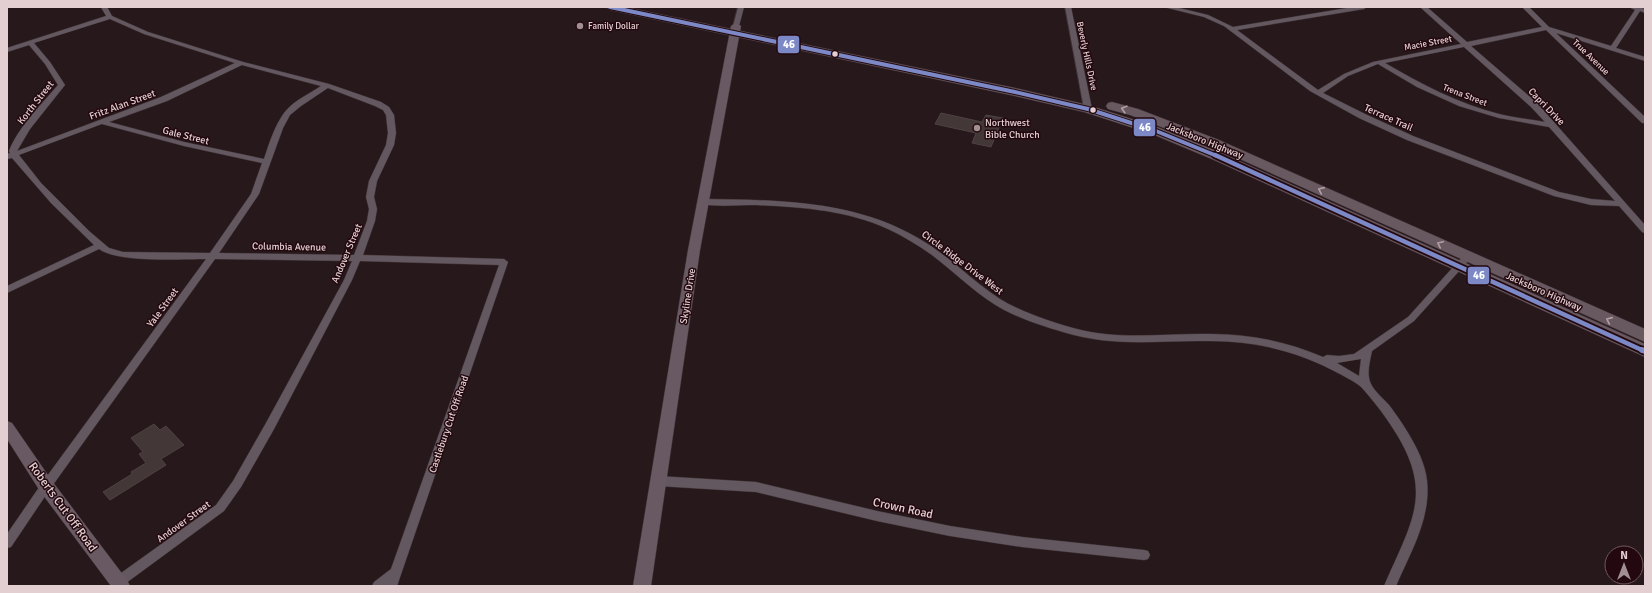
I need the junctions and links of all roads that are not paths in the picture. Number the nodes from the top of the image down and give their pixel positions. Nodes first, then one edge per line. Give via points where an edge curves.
1 (104, 7) edge
2 (610, 7) edge
3 (643, 7) edge
4 (741, 7) edge
5 (1068, 7) edge
6 (1167, 7) edge
7 (1364, 7) edge
8 (1423, 7) edge
9 (1525, 7) edge
10 (1639, 8) edge
11 (110, 17) junction
12 (1548, 28) junction
13 (1233, 29) junction
14 (736, 30) junction
15 (31, 44) junction
16 (1466, 45) junction
17 (1612, 49) junction
18 (7, 50) edge
19 (1645, 59) edge
20 (1379, 62) junction
21 (241, 63) junction
22 (327, 85) junction
23 (1318, 93) junction
24 (1088, 104) junction
25 (1645, 121) edge
26 (102, 122) junction
27 (1552, 125) junction
28 (10, 155) edge
29 (267, 162) junction
30 (703, 202) junction
31 (1623, 204) junction
32 (1645, 230) edge
33 (98, 244) junction
34 (212, 257) junction
35 (357, 258) junction
36 (1462, 261) junction
37 (504, 262) joint
38 (7, 290) edge
39 (1645, 336) edge
40 (1366, 351) junction
41 (1645, 351) edge
42 (1317, 358) junction
43 (1366, 385) junction
44 (7, 427) edge
45 (658, 481) junction
46 (46, 486) junction
47 (7, 543) edge
48 (1144, 555) dead end
49 (397, 571) junction
50 (119, 584) edge
51 (378, 586) edge
52 (391, 586) edge
53 (642, 586) edge
54 (1390, 586) edge

1 - 11 street
2 - 14 main road, Jacksboro Highway
3 - 14 main road, Jacksboro Highway
4 - 14 street, Skyline Drive
5 - 24 street, Beverly Hills Drive
6 - 13 street, Terrace Trail via 1206,16
7 - 13 street
8 - 16 street, Capri Drive
9 - 12 street, True Avenue
10 - 17 street
11 - 15 street
11 - 21 street, Andover Street via 146,33
12 - 16 street, Macie Street
12 - 17 street
12 - 25 street, True Avenue
13 - 23 street, Terrace Trail
14 - 24 main road, Jacksboro Highway
14 - 30 street, Skyline Drive
15 - 18 street
15 - 28 street, Korth Street via 48,63 62,85 20,138
16 - 20 street, Macie Street
16 - 27 street, Capri Drive via 1534,105
17 - 19 street
20 - 23 street, Macie Street via 1346,75
20 - 27 street, Trena Street via 1431,91 1470,108 1510,119
21 - 22 street, Andover Street
21 - 26 street, Fritz Alan Street via 188,89
22 - 29 street, Yale Street via 287,114
22 - 35 street, Andover Street via 378,104 386,109 392,124 390,144 373,181 370,197 373,210 371,221
23 - 31 street, Terrace Trail via 1410,138 1557,194 1591,202
24 - 36 main road, Jacksboro Highway
26 - 28 street, Fritz Alan Street
26 - 29 street, Gale Street via 210,151
27 - 31 street, Capri Drive
28 - 33 street
29 - 34 street, Yale Street via 255,194
30 - 42 street, Circle Ridge Drive West via 803,205 844,211 879,222 932,251 997,302 1058,327 1092,336 1120,340 1238,338 1278,345
30 - 45 street, Skyline Drive
31 - 32 street, Capri Drive
33 - 34 street, Columbia Avenue via 110,252 123,256
33 - 38 street
34 - 35 street, Columbia Avenue
34 - 46 street, Yale Street
35 - 37 street, Columbia Avenue
35 - 50 street, Andover Street via 348,280 270,426 237,484 220,508
39 -> 36 main road, Jacksboro Highway
36 - 40 street via 1411,319
36 - 41 main road, Jacksboro Highway
37 - 49 street, Castlebury Cut Off Road
40 - 42 street via 1356,357 1339,360
40 - 43 street
42 - 43 street, Circle Ridge Drive West via 1351,374
43 - 54 street, Circle Ridge Drive West via 1387,410 1412,451 1422,480 1418,524
44 - 46 street, Roberts Cut Off Road
45 - 48 street, Crown Road via 756,487 877,516 950,530 1022,542
45 - 53 street, Skyline Drive
46 - 47 street, Yale Street
46 - 50 street, Roberts Cut Off Road
49 - 51 street
49 - 52 street, Castlebury Cut Off Road

